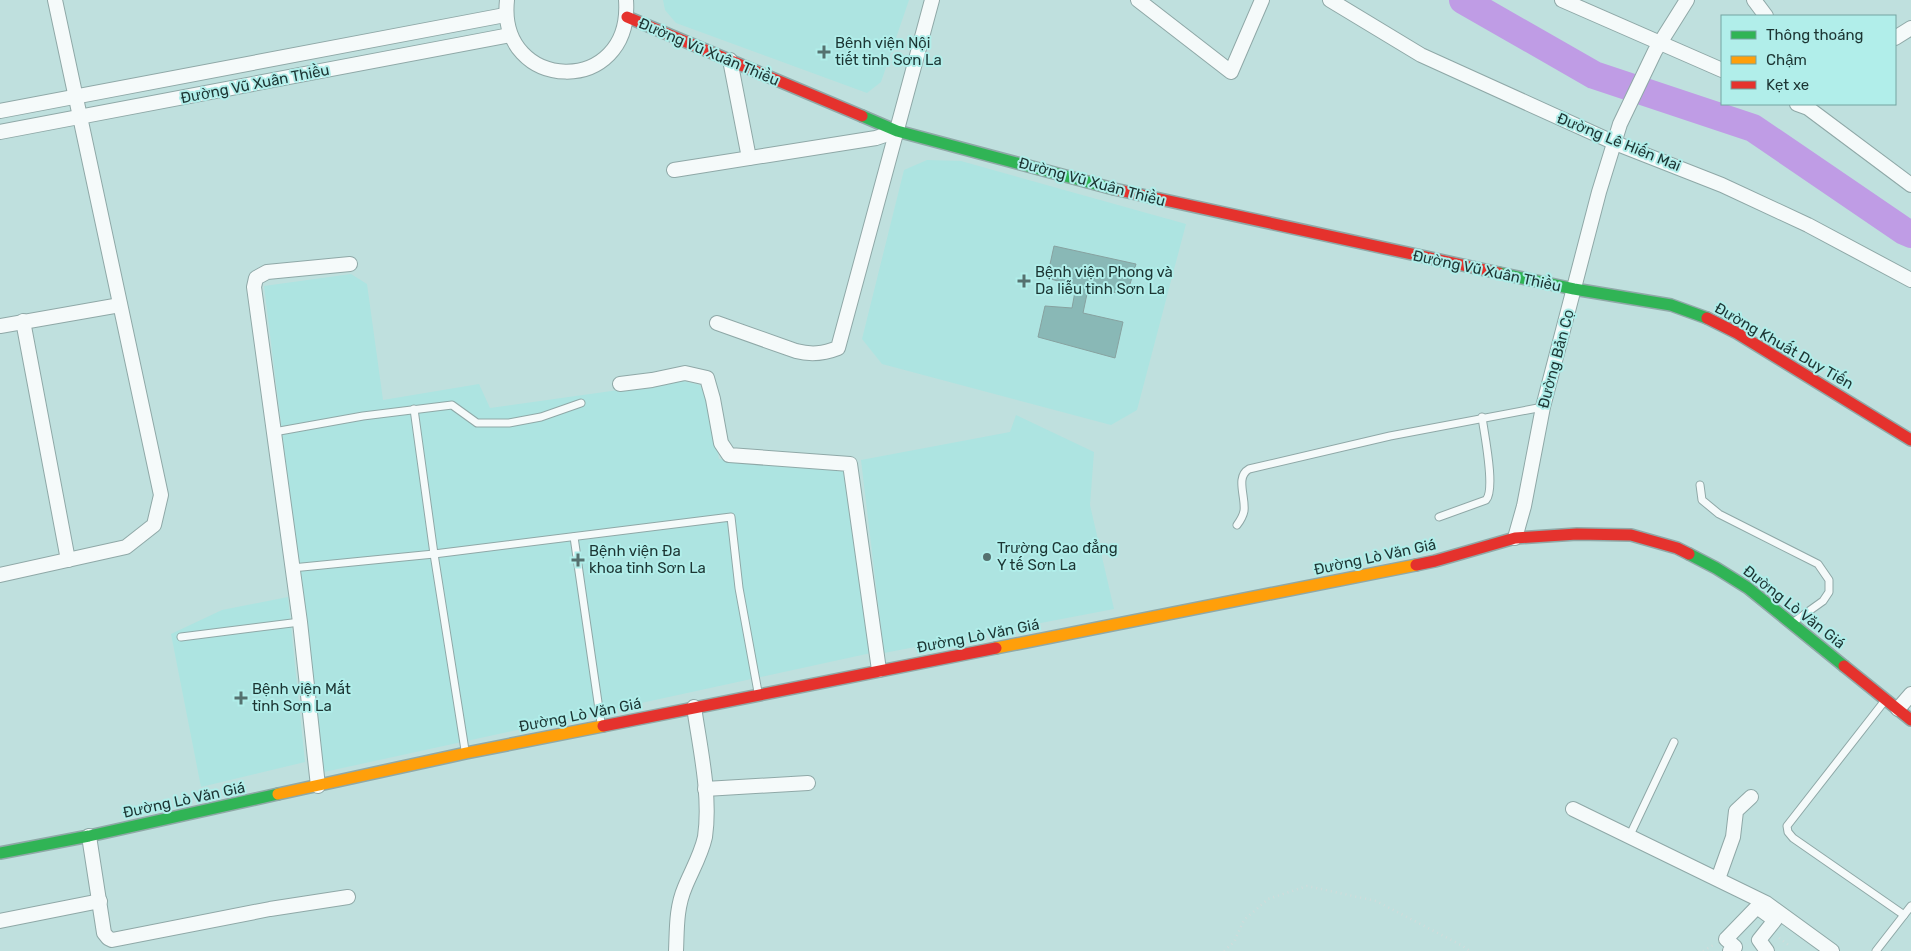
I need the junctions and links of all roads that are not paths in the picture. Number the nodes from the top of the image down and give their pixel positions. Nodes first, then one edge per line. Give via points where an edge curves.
1 (55, 0) edge
2 (507, 0) edge
3 (626, 0) edge
4 (932, 0) edge
5 (1138, 0) edge
6 (1262, 0) edge
7 (1330, 0) edge
8 (1562, 0) edge
9 (1687, 0) edge
10 (1754, 0) edge
11 (505, 15) junction
12 (1765, 15) edge
13 (627, 17) junction
14 (1911, 28) edge
15 (510, 35) junction
16 (1896, 37) edge
17 (1658, 46) junction
18 (730, 60) junction
19 (1721, 70) edge
20 (76, 97) junction
21 (1801, 105) edge
22 (0, 111) edge
23 (80, 117) junction
24 (897, 131) junction
25 (0, 132) edge
26 (1615, 143) junction
27 (749, 158) junction
28 (674, 170) dead end
29 (1911, 185) edge
30 (350, 264) dead end
31 (1911, 280) edge
32 (1574, 290) junction
33 (120, 305) junction
34 (23, 321) junction
35 (717, 322) dead end
36 (0, 326) edge
37 (620, 384) dead end
38 (581, 403) dead end
39 (1543, 407) junction
40 (414, 409) junction
41 (1482, 417) junction
42 (273, 432) junction
43 (1911, 440) edge
44 (1700, 485) dead end
45 (1439, 517) dead end
46 (1237, 526) dead end
47 (574, 537) junction
48 (1515, 538) junction
49 (434, 554) junction
50 (68, 560) junction
51 (292, 568) junction
52 (0, 575) edge
53 (300, 622) junction
54 (1793, 622) junction
55 (181, 637) dead end
56 (879, 670) junction
57 (759, 694) junction
58 (1911, 694) edge
59 (1886, 699) junction
60 (694, 707) junction
61 (1898, 709) junction
62 (1911, 720) edge
63 (601, 726) junction
64 (1674, 742) dead end
65 (466, 753) junction
66 (808, 783) dead end
67 (318, 786) junction
68 (705, 789) junction
69 (1751, 797) dead end
70 (1574, 808) dead end
71 (1630, 835) junction
72 (89, 836) junction
73 (0, 853) edge
74 (1718, 879) junction
75 (348, 897) dead end
76 (100, 902) junction
77 (1911, 906) edge
78 (1904, 915) junction
79 (0, 921) edge
80 (110, 945) edge
81 (676, 951) edge
82 (1730, 951) edge
83 (1767, 951) edge
84 (1832, 951) edge
85 (1876, 951) edge

1 - 20 street
2 - 11 street
3 - 13 street
4 - 24 street
5 - 6 street via 1231,72
7 - 26 street, Đường Lê Hiến Mai via 1421,55
8 - 17 street
9 - 17 street
10 - 12 street
11 - 15 street
11 - 20 street, Đường Vũ Xuân Thiều
13 - 15 street via 622,37 610,53 594,66 575,72 555,72 536,65 520,52
13 - 18 main road, Đường Vũ Xuân Thiều
14 - 16 street
15 - 23 street, Đường Vũ Xuân Thiều
17 - 19 street
17 - 26 street, Đường Bản Cọ via 1620,124
18 - 24 main road, Đường Vũ Xuân Thiều
18 - 27 street
20 - 22 street, Đường Vũ Xuân Thiều
20 - 23 street
21 - 29 street
23 - 25 street, Đường Vũ Xuân Thiều
23 - 33 street
24 - 27 street via 876,138
24 - 32 main road, Đường Vũ Xuân Thiều via 1139,196
24 - 35 street via 838,348 809,354
26 - 31 street, Đường Lê Hiến Mai via 1722,185 1808,225
26 - 32 street, Đường Bản Cọ
27 - 28 street
30 - 42 street via 267,272 256,278 254,287
32 - 39 street, Đường Bản Cọ
32 - 43 main road, Đường Khuất Duy Tiến via 1671,305 1716,321
33 - 34 street
33 - 50 street via 161,495 154,525 126,547
34 - 36 street
34 - 50 street
37 - 56 street via 685,373 708,378 721,443 729,454 850,464
38 - 40 lane via 542,417 509,423 477,423 452,404
39 - 41 lane
39 - 48 street, Đường Bản Cọ
40 - 42 lane
40 - 49 lane
41 - 45 lane via 1489,496 1482,502
41 - 46 lane via 1249,469 1242,477 1244,505
42 - 51 street
44 - 54 lane via 1702,500 1719,514 1818,564 1829,580 1829,592 1823,601
47 - 49 lane
47 - 57 lane via 732,517 739,588
47 - 63 lane
48 - 54 main road, Đường Lò Văn Giá via 1577,534 1631,536 1676,548 1748,588
48 - 56 main road, Đường Lò Văn Giá via 1435,561
49 - 51 lane
49 - 65 lane
50 - 52 street
51 - 53 street
53 - 55 lane
53 - 67 street
54 - 59 main road, Đường Lò Văn Giá
56 - 57 main road, Đường Lò Văn Giá
57 - 60 main road, Đường Lò Văn Giá
58 - 61 street
59 - 61 main road, Đường Lò Văn Giá
59 - 78 lane via 1787,826 1793,838
60 - 63 main road, Đường Lò Văn Giá
60 - 68 street
61 - 62 main road, Đường Lò Văn Giá
63 - 65 main road, Đường Lò Văn Giá
64 - 71 lane
65 - 67 main road, Đường Lò Văn Giá
66 - 68 street
67 - 72 main road, Đường Lò Văn Giá
68 - 81 street via 704,839 680,900
69 - 74 street via 1736,811 1733,837
70 - 71 street
71 - 74 street
72 - 73 main road, Đường Lò Văn Giá
72 - 76 street
74 - 84 street via 1766,903
75 - 80 street via 270,909
76 - 79 street
76 - 80 street via 104,933
77 - 78 lane
78 - 85 lane
82 - 83 street via 1735,947 1726,939 1757,907 1775,920 1759,940

